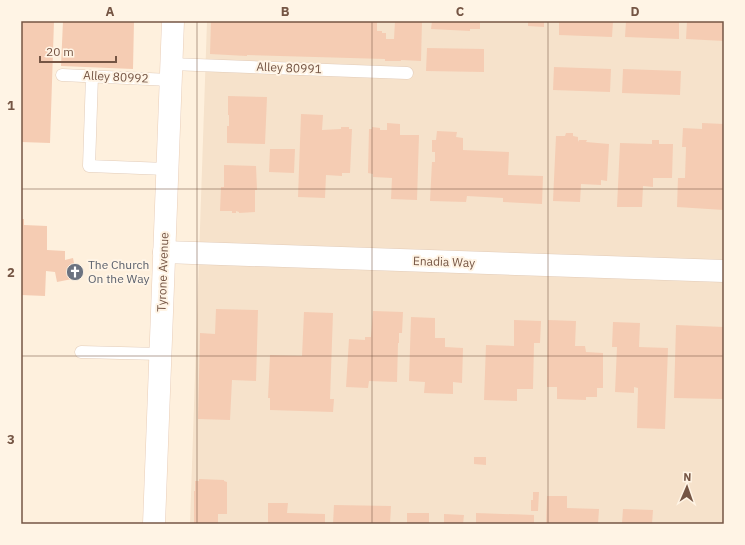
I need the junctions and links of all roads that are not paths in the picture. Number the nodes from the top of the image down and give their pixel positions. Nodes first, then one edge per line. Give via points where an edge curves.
1 (173, 21) edge
2 (171, 72) junction
3 (407, 73) dead end
4 (62, 75) dead end
5 (92, 76) junction
6 (166, 169) junction
7 (164, 252) junction
8 (724, 271) edge
9 (81, 352) dead end
10 (160, 354) junction
11 (154, 524) edge

1 - 2 street, Tyrone Avenue
2 - 3 lane, Alley 80991
2 - 5 lane, Alley 80992
2 - 6 street, Tyrone Avenue
4 - 5 lane, Alley 80992
5 - 6 lane via 89,166
6 - 7 street, Tyrone Avenue
7 - 8 street, Enadia Way
7 - 10 street, Tyrone Avenue
9 - 10 lane
10 - 11 street, Tyrone Avenue

